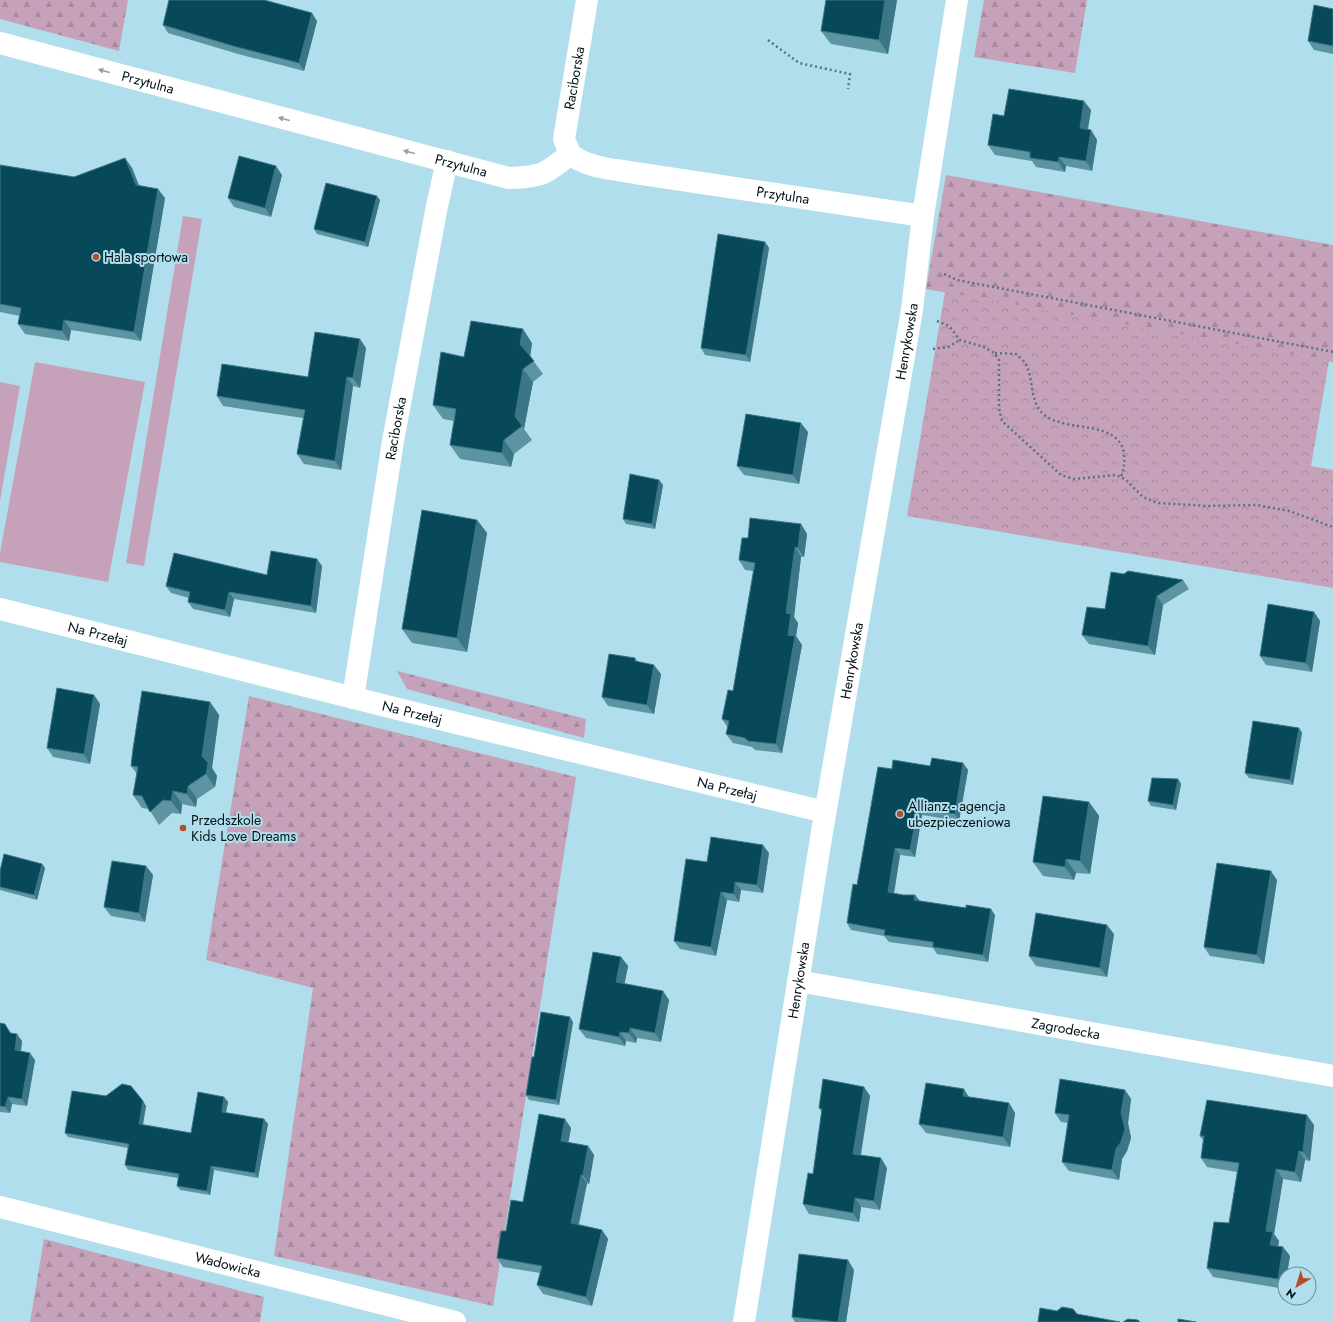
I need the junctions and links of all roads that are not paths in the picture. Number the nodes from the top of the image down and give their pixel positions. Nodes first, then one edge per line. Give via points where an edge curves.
1 (587, 0) edge
2 (957, 0) edge
3 (0, 44) edge
4 (570, 154) junction
5 (447, 161) junction
6 (923, 216) junction
7 (0, 609) edge
8 (353, 698) junction
9 (825, 812) junction
10 (798, 981) junction
11 (1333, 1076) edge
12 (0, 1207) edge
13 (400, 1315) edge
14 (455, 1322) edge
15 (744, 1322) edge

1 - 4 street, Raciborska via 564,139
2 - 6 street, Henrykowska
5 -> 3 street, Przytulna
4 - 5 street, Przytulna via 550,172 531,178 509,178
4 - 6 street, Przytulna via 577,160 591,165 635,173
5 - 8 street, Raciborska via 393,441
6 - 9 street, Henrykowska via 912,310
7 - 8 street, Na Przełaj
8 - 9 street, Na Przełaj
9 - 10 street, Henrykowska
10 - 11 street, Zagrodecka
10 - 15 street, Henrykowska
12 - 13 street, Wadowicka
13 - 14 street, Wadowicka

